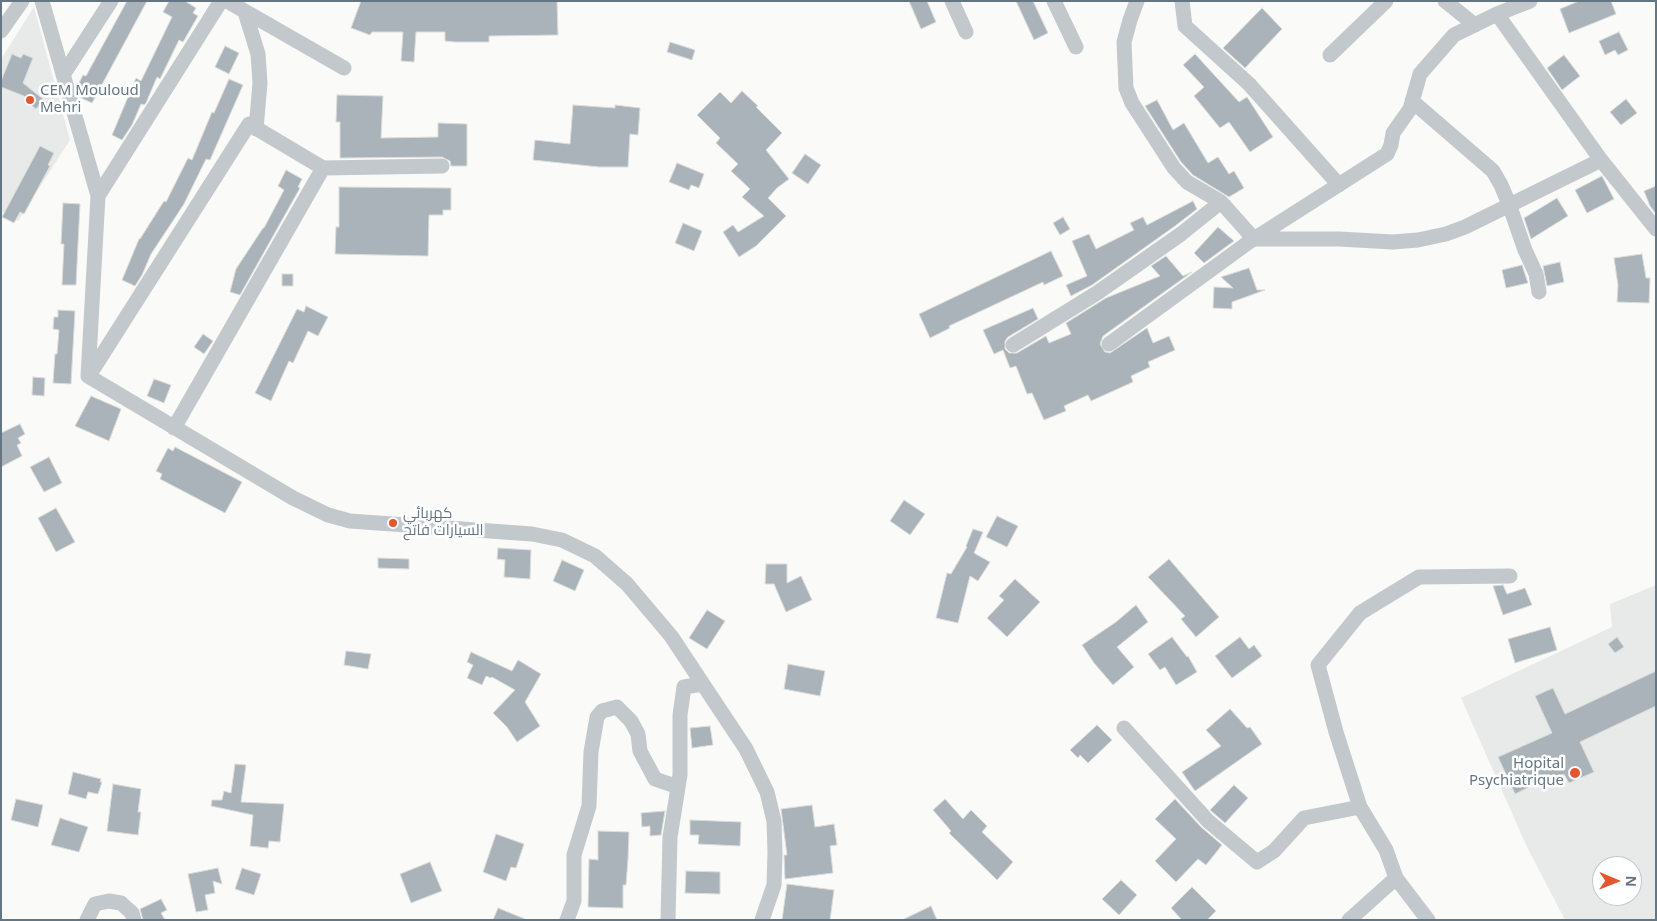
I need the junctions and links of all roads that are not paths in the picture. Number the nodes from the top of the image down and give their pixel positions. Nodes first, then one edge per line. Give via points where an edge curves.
1 (22, 1) edge
2 (42, 1) edge
3 (111, 1) edge
4 (221, 1) edge
5 (227, 1) edge
6 (952, 1) edge
7 (1054, 1) edge
8 (1138, 1) edge
9 (1182, 1) edge
10 (1386, 1) edge
11 (1530, 1) edge
12 (1450, 3) edge
13 (245, 12) junction
14 (1498, 14) junction
15 (1475, 25) junction
16 (1, 31) edge
17 (966, 32) dead end
18 (1076, 47) dead end
19 (1330, 55) dead end
20 (344, 68) dead end
21 (63, 75) junction
22 (1412, 101) junction
23 (256, 129) junction
24 (1601, 160) junction
25 (442, 166) dead end
26 (323, 168) junction
27 (1339, 185) junction
28 (98, 196) junction
29 (1221, 202) junction
30 (1509, 204) junction
31 (1656, 229) edge
32 (1254, 239) junction
33 (1538, 292) dead end
34 (1109, 344) dead end
35 (1013, 345) dead end
36 (88, 376) junction
37 (174, 428) junction
38 (1510, 576) dead end
39 (703, 684) junction
40 (1124, 728) dead end
41 (678, 787) junction
42 (1360, 807) junction
43 (1396, 878) junction
44 (87, 920) edge
45 (134, 920) edge
46 (567, 920) edge
47 (668, 920) edge
48 (762, 920) edge
49 (1350, 920) edge
50 (1428, 920) edge

1 - 16 street
2 - 21 street
3 - 21 street
4 - 28 street
5 - 13 street
6 - 17 street
7 - 18 street
8 - 29 street via 1124,42 1126,88 1132,103 1174,168 1188,182
9 - 27 street via 1185,26 1249,84
10 - 19 street
11 - 14 street
12 - 15 street
13 - 20 street
13 - 23 street via 258,54 260,83
14 - 15 street
14 - 24 street
15 - 22 street via 1454,34 1432,58 1420,74
21 - 28 street
22 - 27 street via 1410,109 1392,133 1392,145 1387,154
22 - 30 street via 1493,172
23 - 26 street
23 - 36 street via 249,124
24 - 30 street
24 - 31 street
25 - 26 street
26 - 37 street
27 - 32 street
28 - 36 street
29 - 32 street
29 - 35 street via 1132,268
30 - 32 street via 1465,227 1418,240
30 - 33 street via 1536,274
32 - 34 street
36 - 37 street
37 - 39 street via 328,515 350,521 532,534 562,540 595,556 627,584 671,636
38 - 42 street via 1419,577 1360,613 1318,665
39 - 41 street via 684,687
39 - 48 street via 746,749 767,792 774,821 774,885
40 - 42 street via 1208,821 1257,862 1274,851 1304,818
41 - 46 street via 655,779 640,751 638,734 631,721 616,707 602,711 597,717 591,752 589,806 574,855 574,901
41 - 47 street via 670,837
42 - 43 street via 1386,850
43 - 49 street
43 - 50 street
44 - 45 street via 95,904 109,901 121,903 132,913

